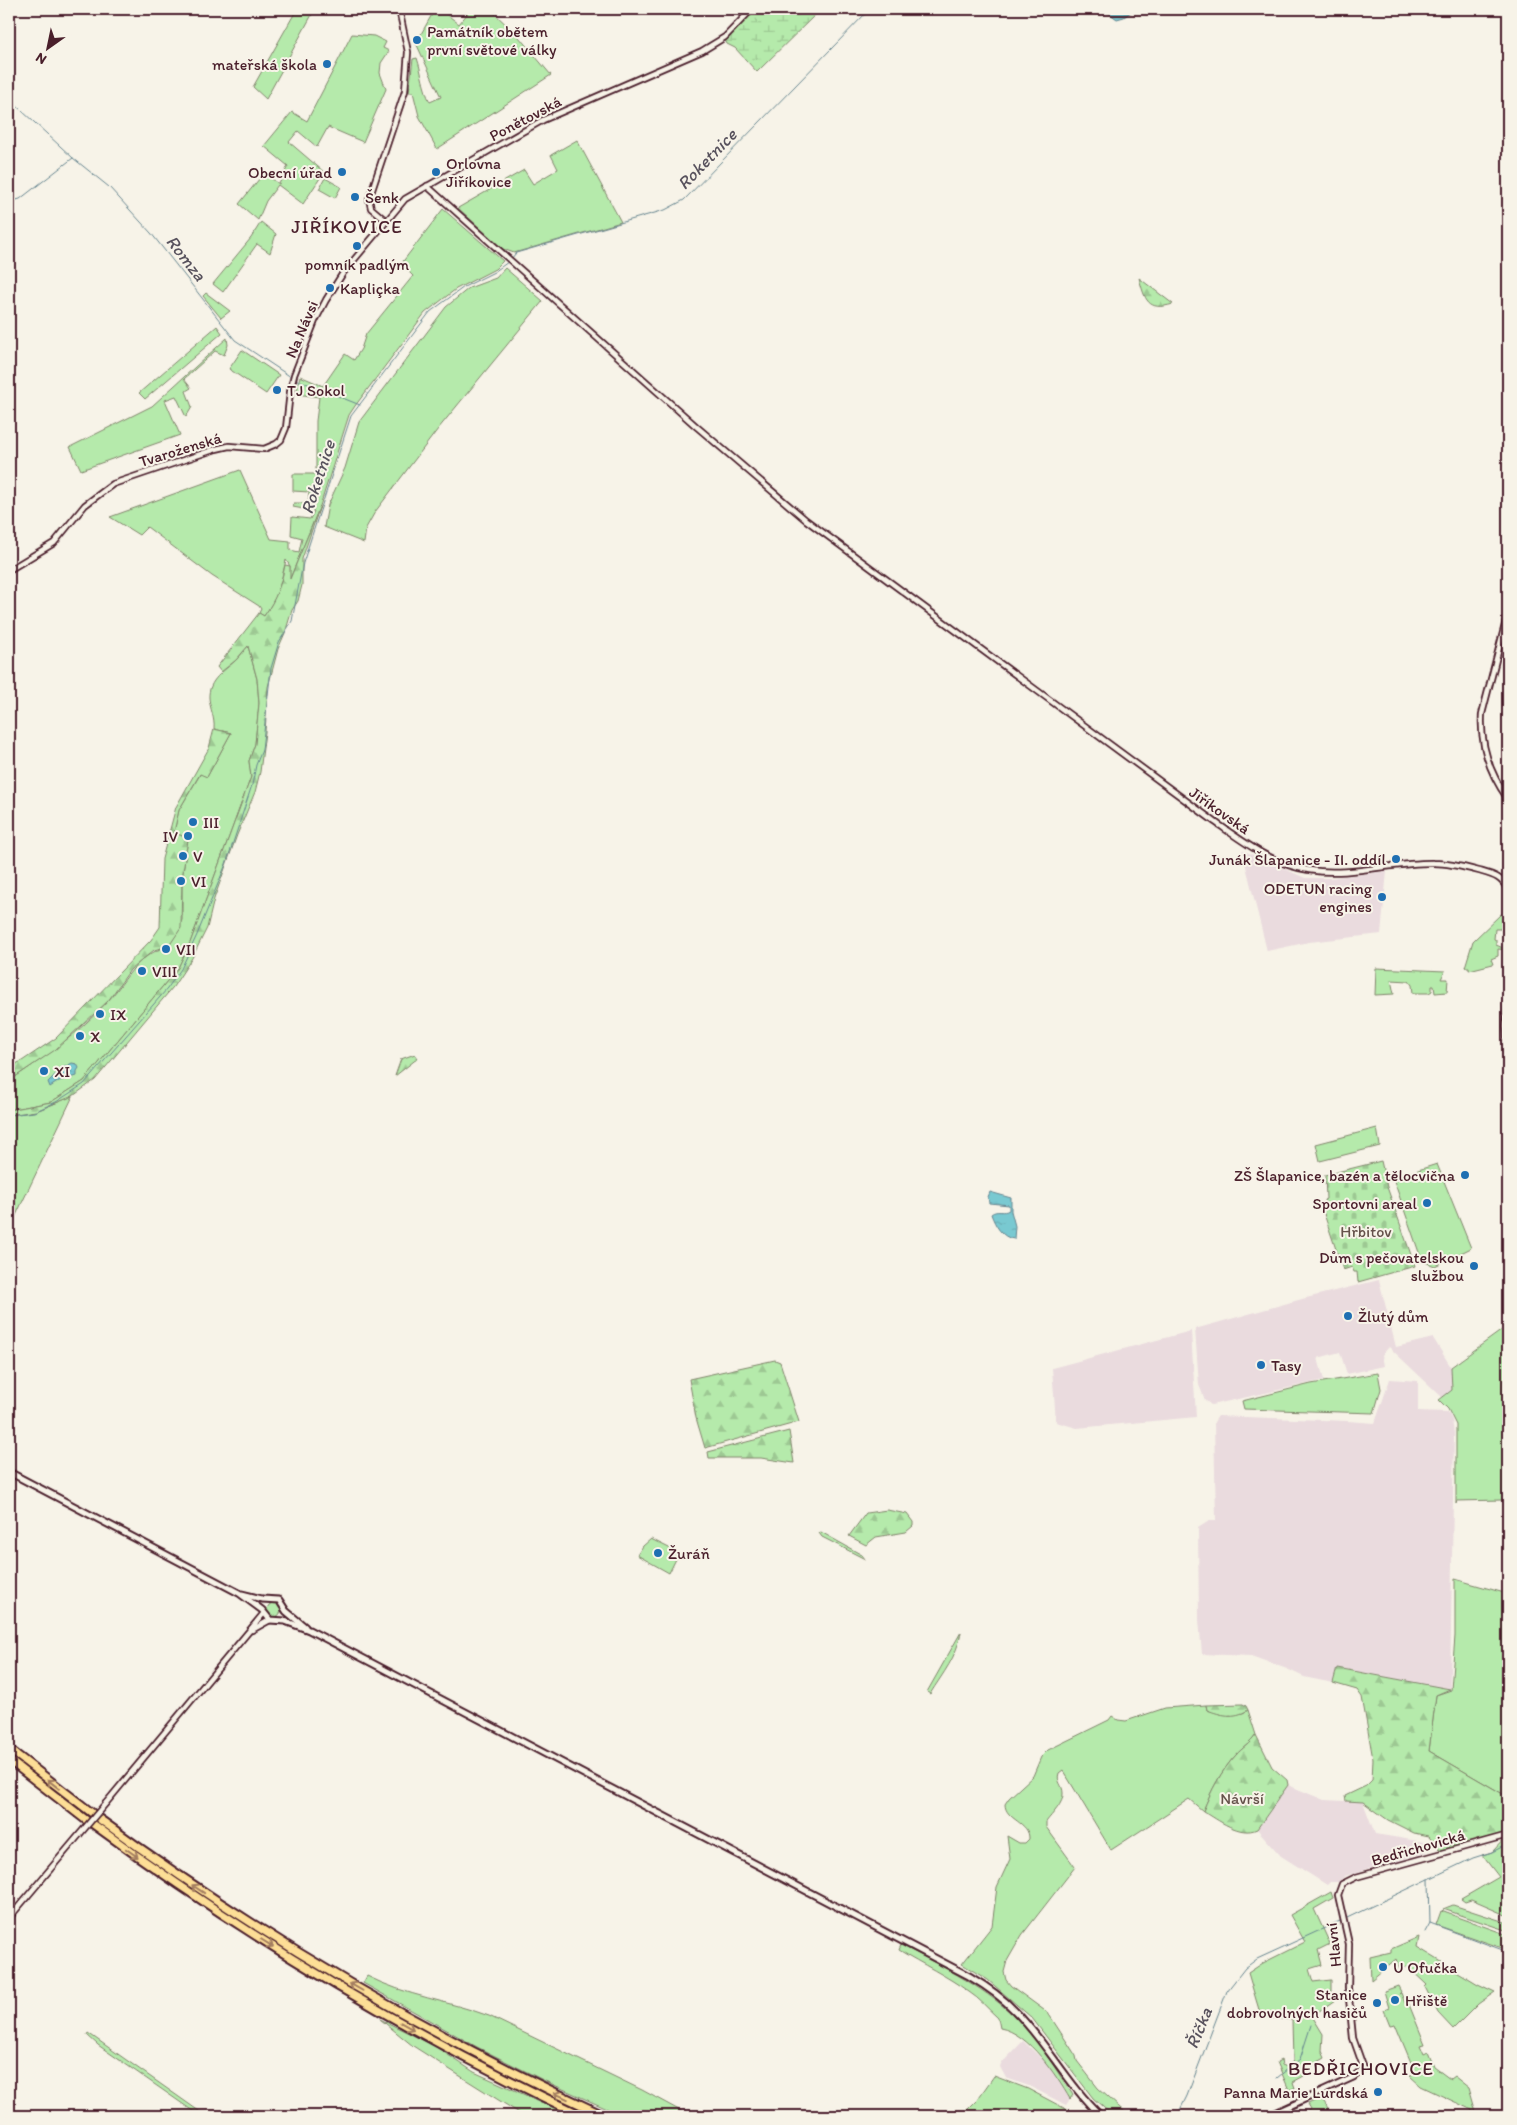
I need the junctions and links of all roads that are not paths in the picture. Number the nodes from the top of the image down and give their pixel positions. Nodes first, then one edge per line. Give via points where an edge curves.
1 (399, 9) edge
2 (752, 9) edge
3 (427, 186) junction
4 (385, 220) junction
5 (284, 434) joint
6 (9, 570) edge
7 (1508, 614) edge
8 (1508, 799) edge
9 (1508, 891) edge
10 (1508, 990) edge
11 (1508, 1046) edge
12 (9, 1472) edge
13 (239, 1593) junction
14 (269, 1600) junction
15 (285, 1609) junction
16 (264, 1612) junction
17 (270, 1620) junction
18 (279, 1620) junction
19 (310, 1630) junction
20 (251, 1631) junction
21 (9, 1749) edge
22 (9, 1760) edge
23 (1508, 1836) edge
24 (1339, 1890) joint
25 (9, 1918) edge
26 (583, 2116) edge
27 (605, 2116) edge
28 (1100, 2116) edge
29 (1268, 2116) edge

1 - 4 street via 408,52 405,91 369,199 371,208
2 - 3 street, Ponětovská via 725,37 702,50 543,120
3 - 4 street, Na Návsi via 405,199
3 - 9 street, Jiříkovská via 806,520 1262,855 1323,872 1434,862 1493,875 1504,882
4 - 5 street, Na Návsi via 337,282 315,321 292,382
5 - 6 street, Tvaroženská via 278,442 264,449 230,446 216,449 113,484 85,505 54,543
7 - 8 street via 1482,724 1483,743 1491,769
10 - 11 street
12 - 13 main road
13 - 14 main road
13 - 16 main road
14 - 15 main road via 279,1600
14 - 16 main road via 264,1605
15 - 18 main road
15 - 19 main road
16 - 17 main road
16 - 20 street
17 - 18 main road
17 - 20 street
18 - 19 main road
19 - 28 main road via 969,1976 1016,2012 1076,2091
20 - 25 street, bridge
27 -> 21 highway via 467,2048 316,1964 194,1886
22 -> 26 highway via 89,1822 242,1928 366,2004
23 - 24 street, Bedřichovická via 1356,1877 1344,1882
24 - 29 street, Hlavní via 1349,1944 1348,1988 1353,2038 1364,2069 1354,2077

